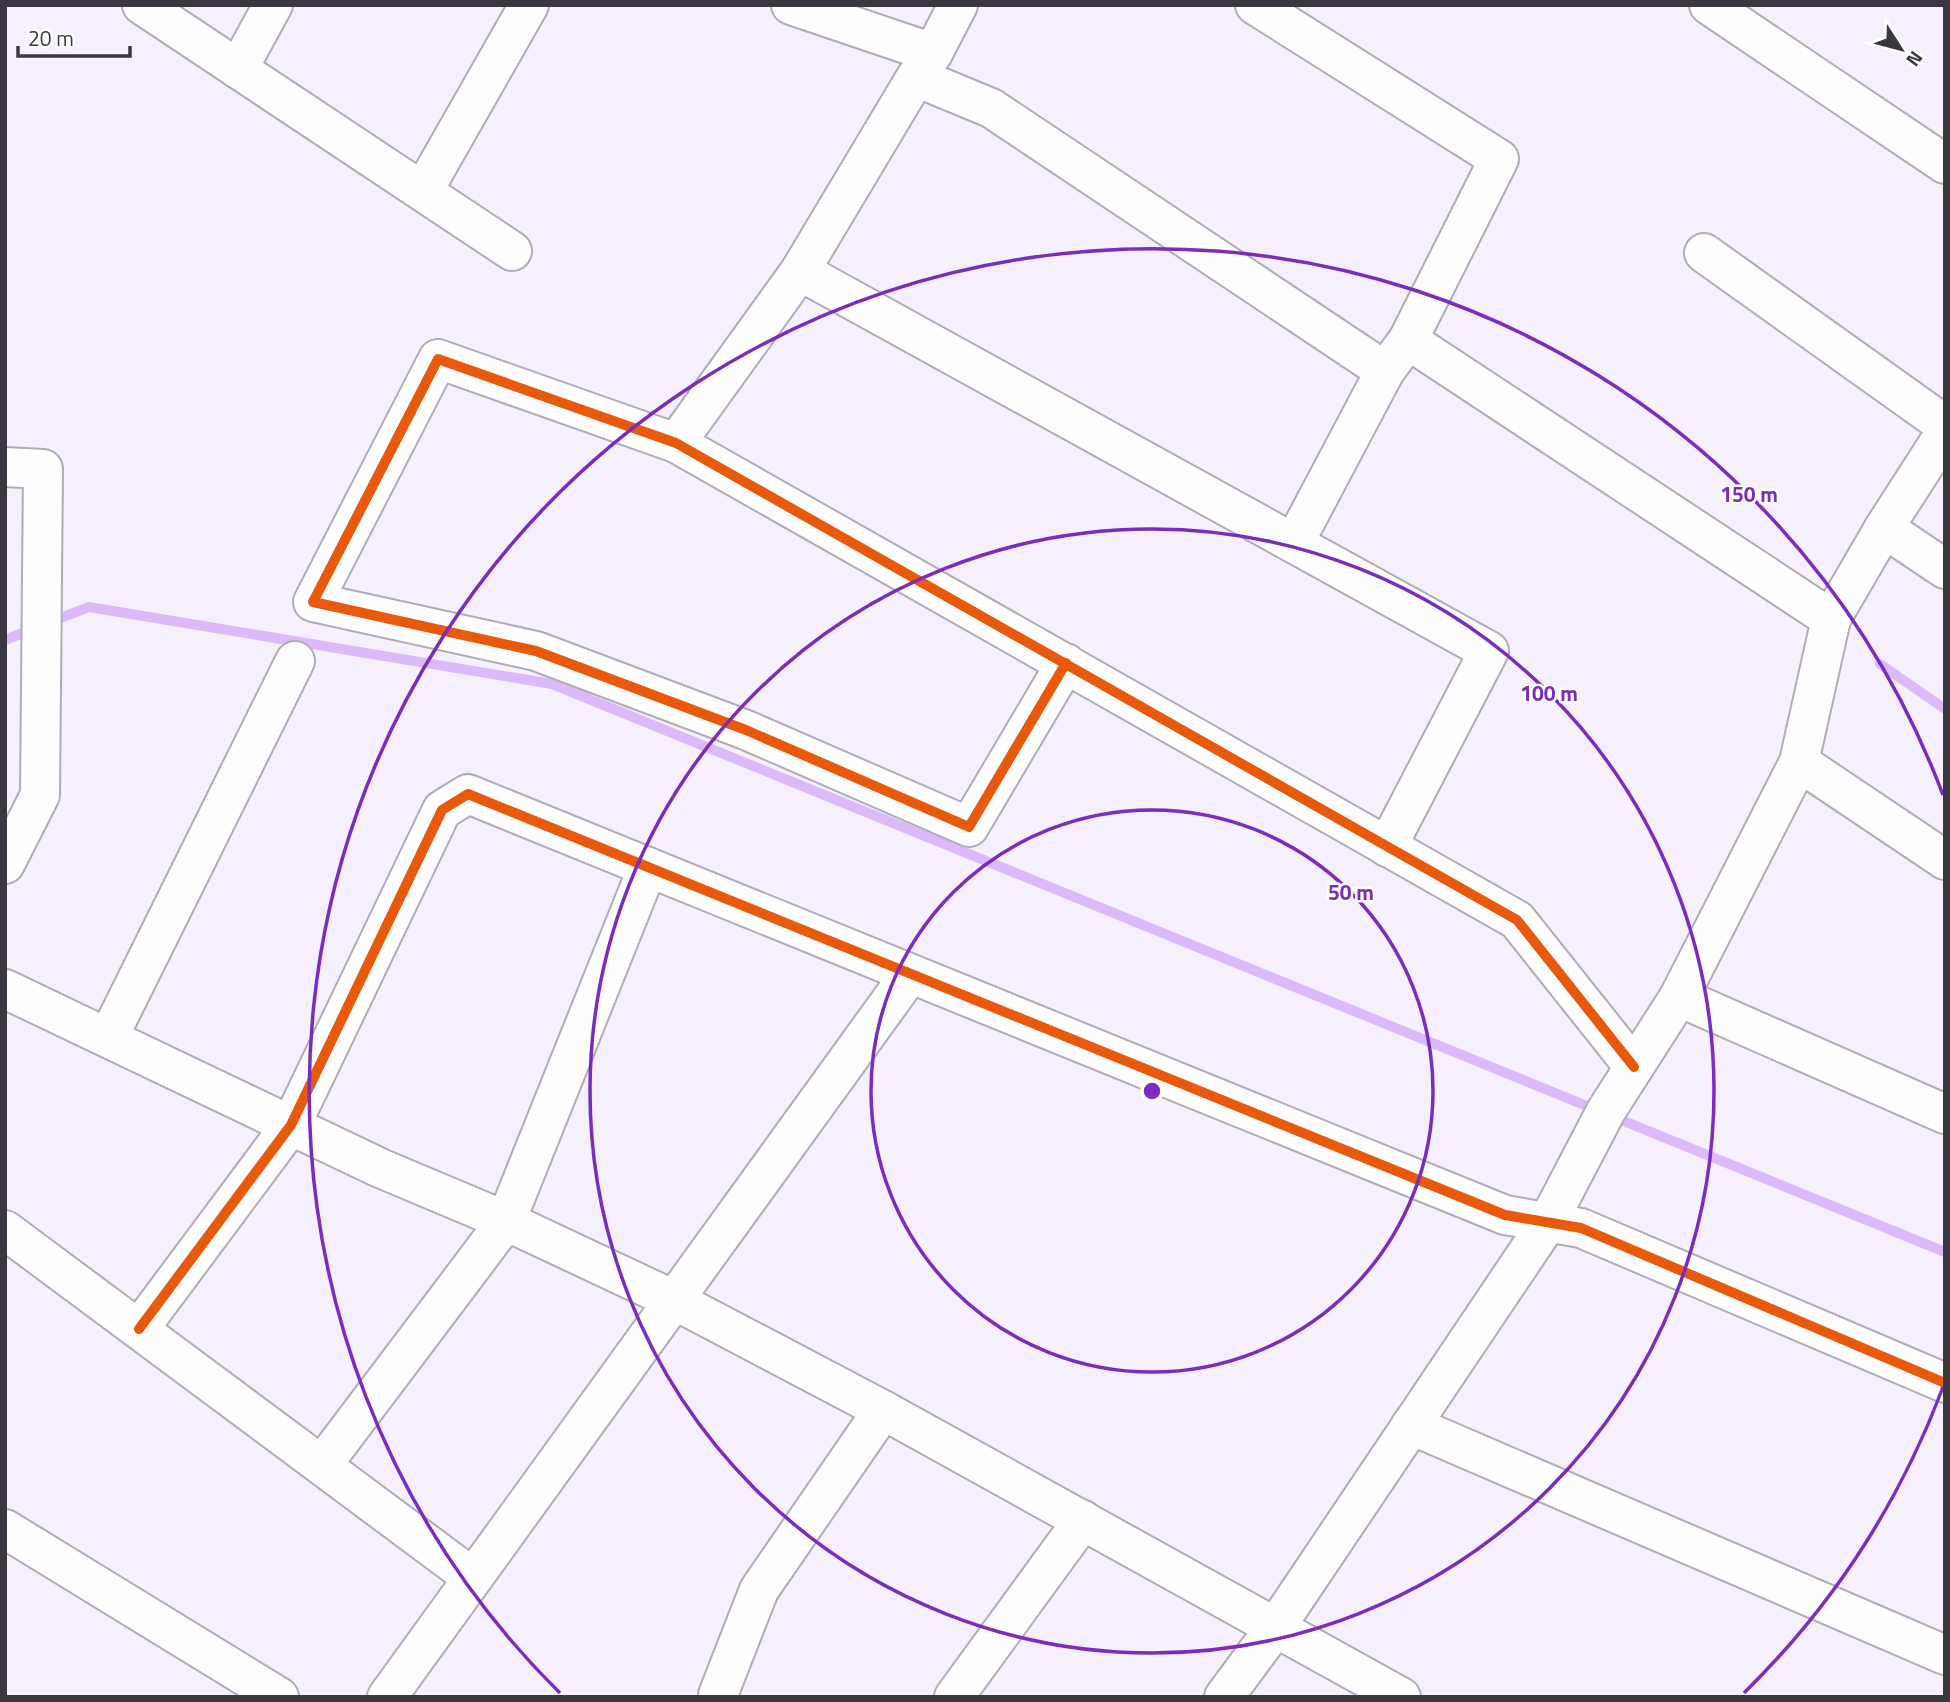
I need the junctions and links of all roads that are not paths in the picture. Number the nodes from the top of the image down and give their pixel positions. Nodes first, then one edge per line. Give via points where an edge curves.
1 (142, 5) edge
2 (273, 5) edge
3 (529, 5) edge
4 (791, 5) edge
5 (958, 5) edge
6 (1255, 5) edge
7 (1709, 5) edge
8 (925, 65) junction
9 (238, 69) junction
10 (1945, 164) edge
11 (423, 191) junction
12 (512, 251) dead end
13 (1704, 253) dead end
14 (800, 271) junction
15 (1408, 340) junction
16 (1385, 371) junction
17 (1945, 425) edge
18 (1945, 433) edge
19 (676, 443) junction
20 (5, 467) edge
21 (1884, 528) junction
22 (1294, 544) junction
23 (1945, 569) edge
24 (1830, 620) junction
25 (295, 661) dead end
26 (1066, 663) junction
27 (1799, 762) junction
28 (1387, 847) junction
29 (1945, 860) edge
30 (5, 864) edge
31 (648, 867) junction
32 (910, 974) junction
33 (5, 989) edge
34 (1679, 997) junction
35 (108, 1038) junction
36 (1634, 1067) junction
37 (1945, 1114) edge
38 (291, 1125) junction
39 (506, 1220) junction
40 (1548, 1222) junction
41 (5, 1230) edge
42 (674, 1300) junction
43 (139, 1329) junction
44 (1945, 1383) edge
45 (883, 1410) junction
46 (1411, 1425) junction
47 (322, 1465) junction
48 (1083, 1520) junction
49 (5, 1529) edge
50 (473, 1578) junction
51 (1275, 1628) junction
52 (1945, 1655) edge
53 (261, 1691) edge
54 (387, 1697) edge
55 (720, 1697) edge
56 (954, 1697) edge
57 (1224, 1697) edge
58 (1401, 1697) edge

1 - 9 street
2 - 9 street
3 - 11 street
4 - 8 street
5 - 8 street
6 - 15 street via 1499,159
7 - 10 street
8 - 14 street
8 - 16 street
9 - 11 street
11 - 12 street
13 - 17 street
14 - 19 street
14 - 22 street
15 - 16 street
15 - 24 street
16 - 22 street
18 - 21 street
19 - 26 street
19 - 26 street via 438,359 313,602 536,651 746,730 969,827
20 - 30 street via 43,468 43,482 40,795
21 - 23 street
21 - 24 street
22 - 28 street via 1489,651
24 - 27 street
25 - 35 street
26 - 28 street
27 - 29 street
27 - 34 street
28 - 36 street via 1517,920
31 - 32 street
31 - 38 street via 468,794 442,810
31 - 39 street
32 - 40 street via 1505,1216
32 - 42 street
33 - 35 street
34 - 36 street
34 - 37 street
35 - 38 street
36 - 40 street
38 - 39 street
38 - 43 street
39 - 42 street
39 - 47 street
40 - 44 street via 1581,1228
40 - 46 street
41 - 43 street
42 - 45 street
42 - 50 street
43 - 47 street
45 - 48 street
45 - 55 street via 759,1590
46 - 51 street
46 - 52 street
47 - 50 street
48 - 51 street
48 - 56 street
49 - 53 street
50 - 54 street
51 - 57 street
51 - 58 street

